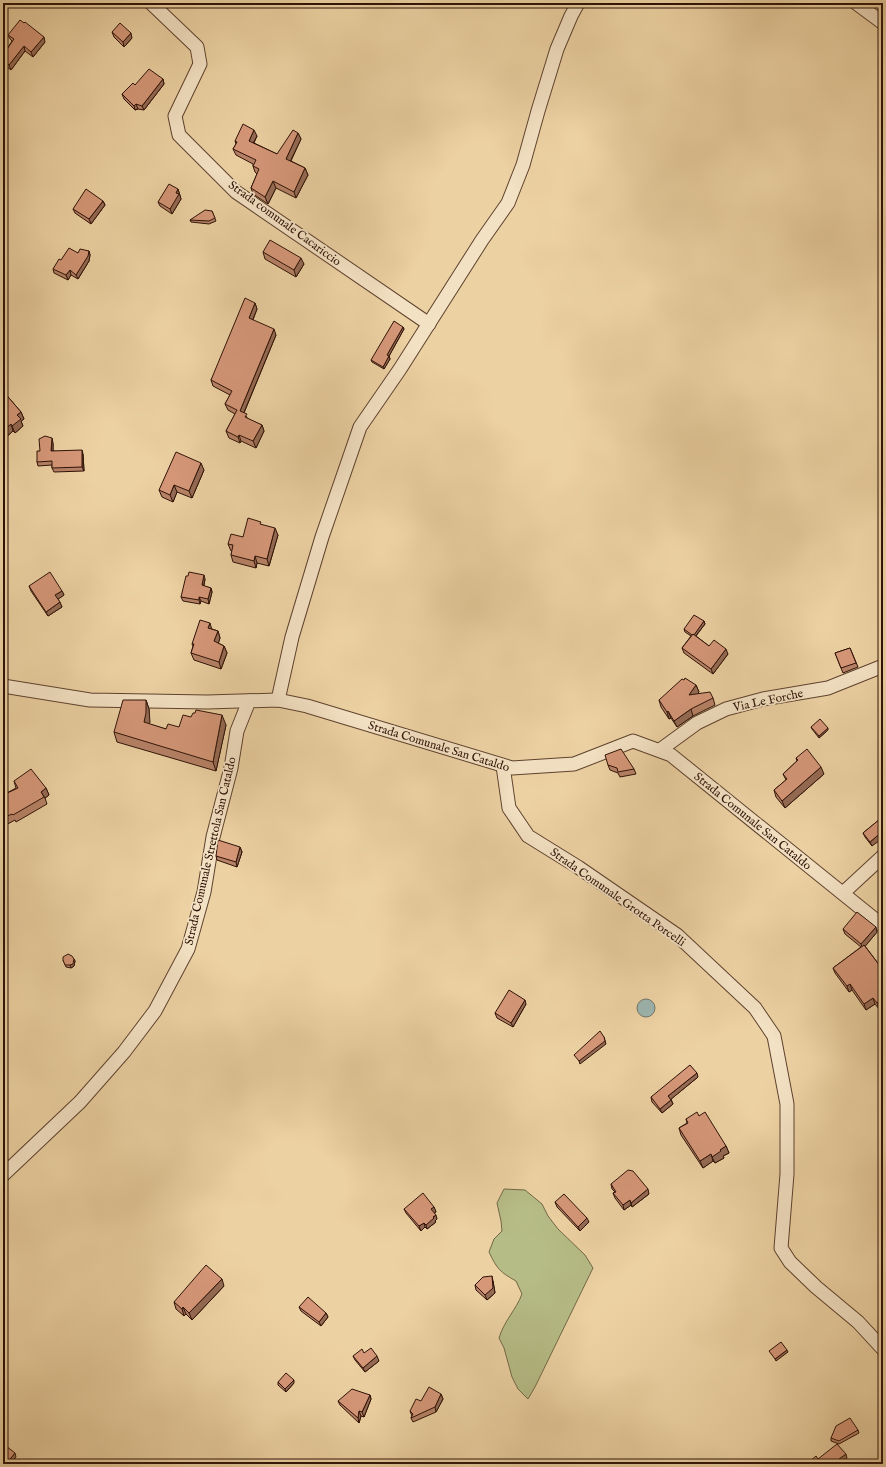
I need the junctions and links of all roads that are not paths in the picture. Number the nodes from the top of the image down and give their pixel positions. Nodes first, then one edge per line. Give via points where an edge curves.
1 (151, 3) edge
2 (578, 3) edge
3 (856, 3) edge
4 (883, 23) edge
5 (429, 324) junction
6 (883, 666) edge
7 (3, 686) edge
8 (278, 700) junction
9 (249, 701) junction
10 (660, 750) junction
11 (503, 766) junction
12 (883, 856) edge
13 (843, 893) junction
14 (883, 926) edge
15 (3, 1175) edge
16 (883, 1349) edge

1 - 5 street, Strada comunale Cacariccio via 197,47 200,64 175,116 179,135 236,192
2 - 5 street via 558,49 523,165 508,203
3 - 4 street
5 - 8 street via 360,427 317,551 292,637
6 - 10 street, Via Le Forche via 828,688 763,699 726,709 697,722
7 - 9 street, Strada Comunale San Cataldo via 90,700
8 - 9 street, Strada Comunale San Cataldo
8 - 11 street, Strada Comunale San Cataldo via 306,706
9 - 15 street, Strada Comunale Strettola San Cataldo via 237,731 231,768 213,837 204,892 188,949 155,1011 124,1052 80,1102
10 - 11 street, Strada Comunale San Cataldo via 633,741 574,764 512,768
10 - 13 street, Strada Comunale San Cataldo via 671,754
11 - 16 street, Strada Comunale Grotta Porcelli via 509,808 528,836 677,935 755,1008 774,1036 787,1104 787,1174 781,1248 790,1262 858,1322
12 - 13 street
13 - 14 street, Strada Comunale San Cataldo

